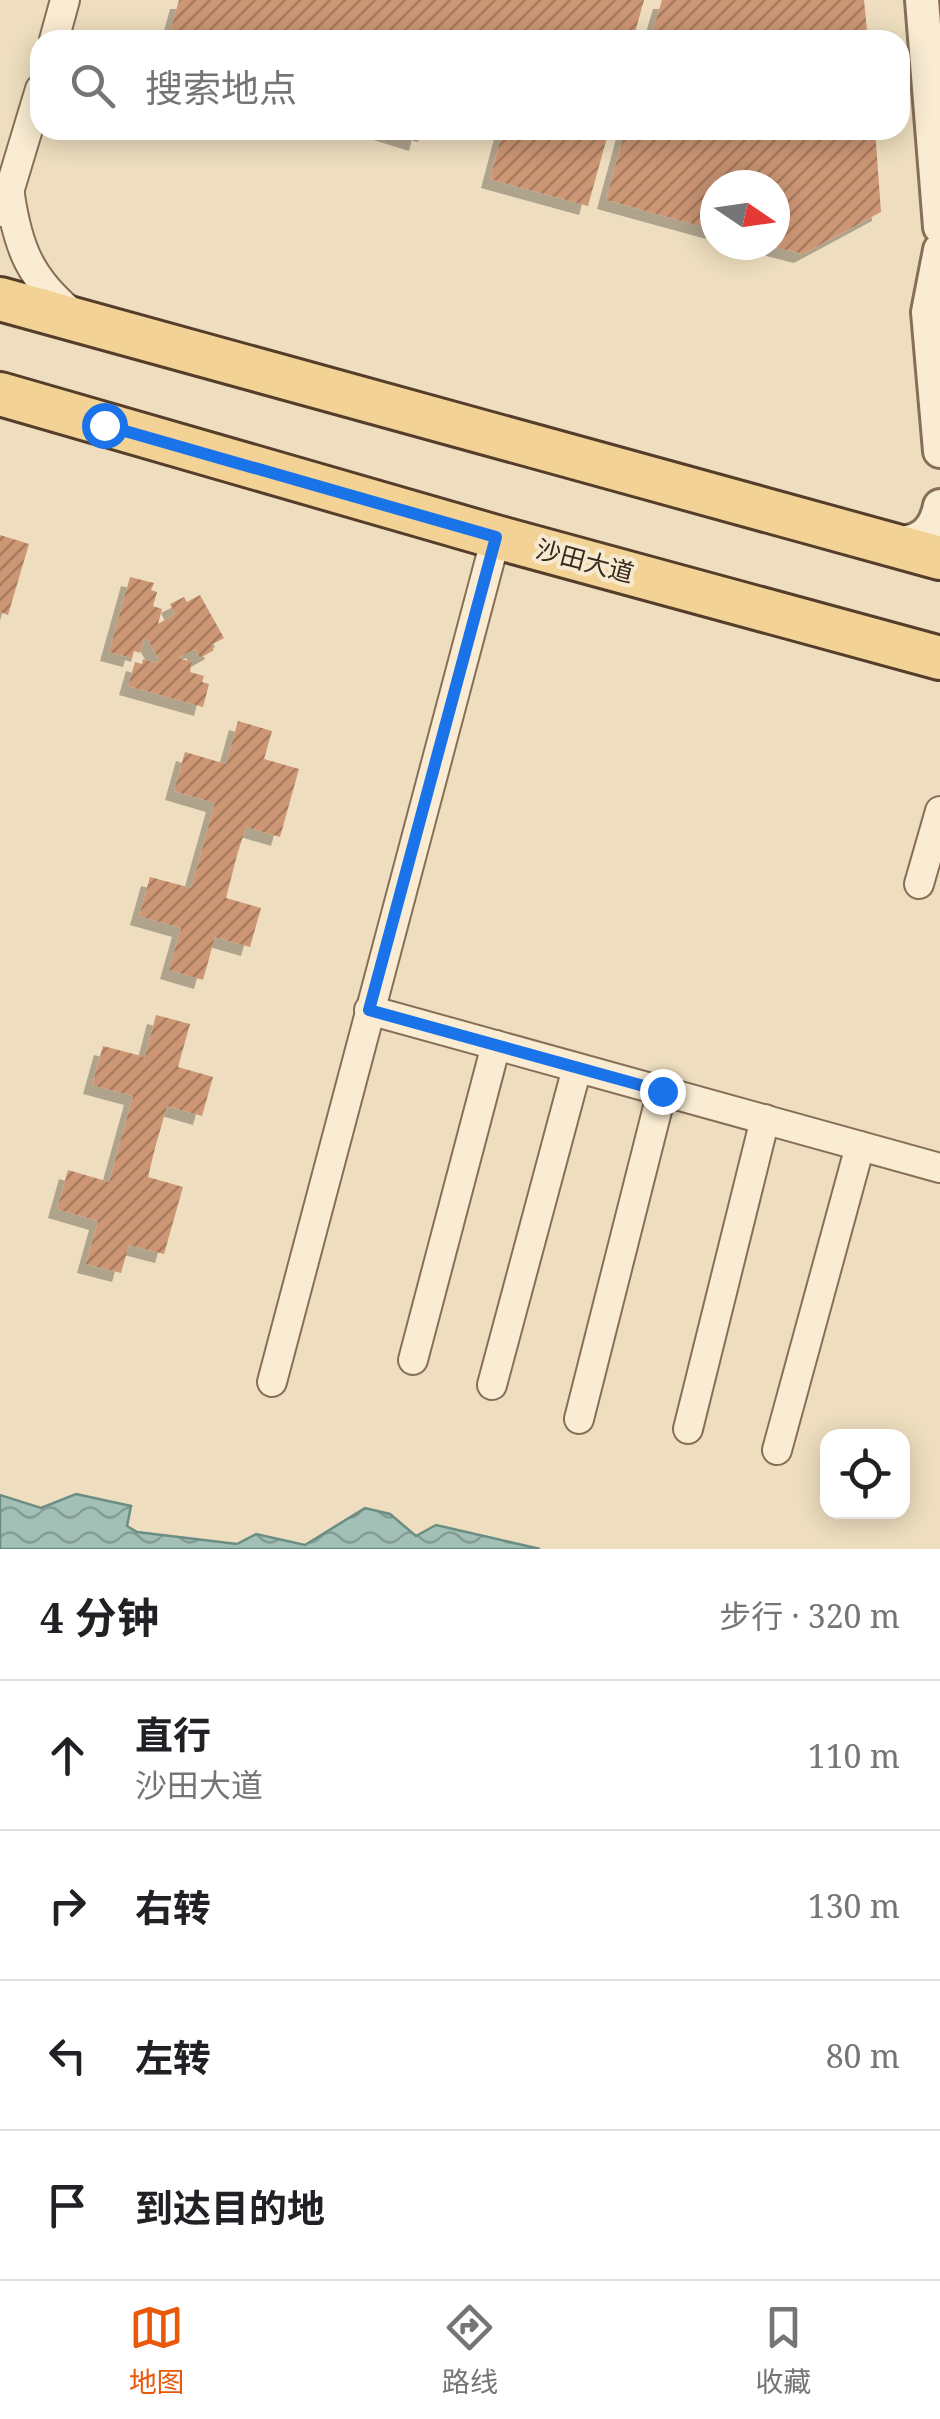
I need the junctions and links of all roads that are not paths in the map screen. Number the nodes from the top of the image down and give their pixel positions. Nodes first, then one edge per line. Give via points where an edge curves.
1 (65, 0) edge
2 (922, 0) edge
3 (57, 30) edge
4 (30, 123) edge
5 (5, 207) edge
6 (940, 227) edge
7 (940, 250) edge
8 (0, 299) edge
9 (80, 320) junction
10 (0, 394) edge
11 (940, 451) edge
12 (940, 506) edge
13 (496, 537) junction
14 (890, 544) junction
15 (940, 558) edge
16 (940, 658) edge
17 (940, 811) edge
18 (920, 884) dead end
19 (369, 1010) junction
20 (496, 1045) junction
21 (578, 1068) junction
22 (662, 1091) junction
23 (765, 1120) junction
24 (860, 1146) junction
25 (940, 1168) edge
26 (414, 1360) dead end
27 (272, 1382) dead end
28 (492, 1386) dead end
29 (579, 1419) dead end
30 (688, 1429) dead end
31 (777, 1450) dead end

1 - 3 street
2 - 6 street
4 - 5 street
5 - 9 street via 32,273
7 - 11 street via 928,312
8 - 9 main road
9 - 14 main road
10 - 13 main road, 沙田大道
12 - 14 street via 922,539
13 - 16 main road, 沙田大道
13 - 19 street
14 - 15 main road
17 - 18 street
19 - 20 street
19 - 27 street
20 - 21 street
20 - 26 street
21 - 22 street
21 - 28 street
22 - 23 street
22 - 29 street
23 - 24 street
23 - 30 street
24 - 25 street
24 - 31 street

